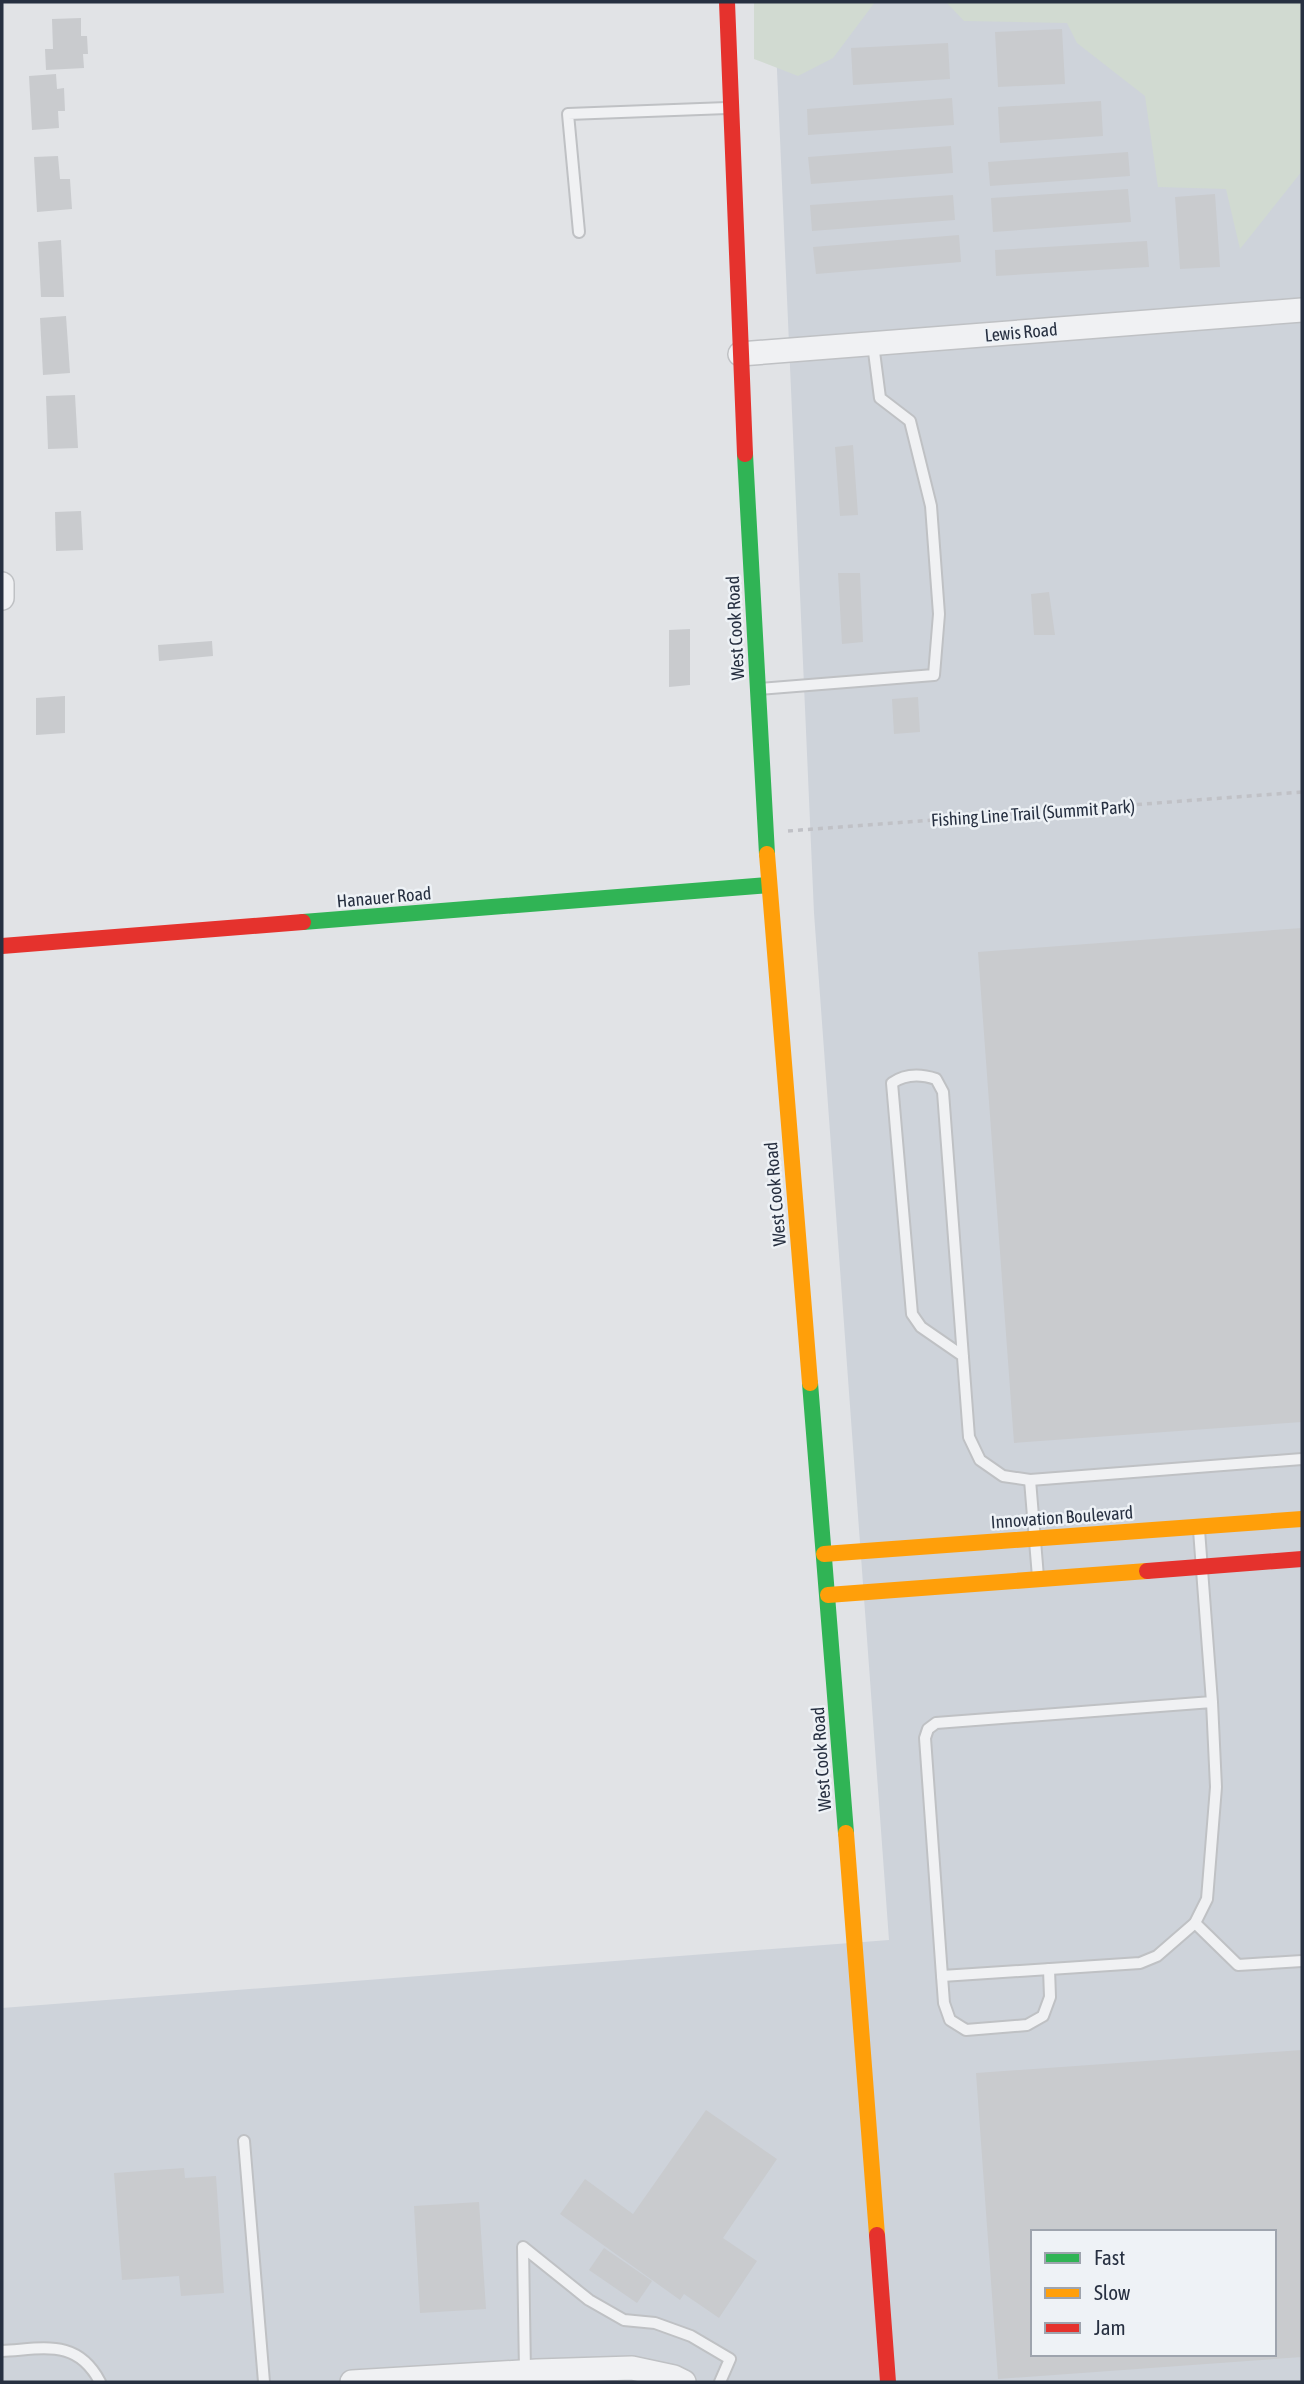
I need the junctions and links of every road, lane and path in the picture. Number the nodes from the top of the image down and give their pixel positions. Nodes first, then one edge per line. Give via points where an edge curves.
1 (727, 2) edge
2 (731, 108) junction
3 (579, 232) dead end
4 (1302, 310) edge
5 (873, 344) junction
6 (740, 354) junction
7 (2, 584) edge
8 (2, 598) edge
9 (757, 689) junction
10 (1302, 792) edge
11 (765, 833) junction
12 (769, 885) junction
13 (2, 946) edge
14 (963, 1356) junction
15 (1302, 1458) edge
16 (1030, 1480) junction
17 (1302, 1520) edge
18 (1199, 1527) junction
19 (1035, 1537) junction
20 (824, 1554) junction
21 (1302, 1559) edge
22 (1202, 1565) junction
23 (1038, 1577) junction
24 (828, 1595) junction
25 (1212, 1702) junction
26 (1195, 1923) junction
27 (1302, 1961) edge
28 (1049, 1969) junction
29 (942, 1976) junction
30 (244, 2141) dead end
31 (2, 2351) edge
32 (533, 2375) edge
33 (100, 2382) edge
34 (264, 2382) edge
35 (352, 2382) edge
36 (684, 2382) edge
37 (720, 2382) edge
38 (888, 2382) edge

1 - 2 main road, West Cook Road
2 - 3 lane via 569,114
2 - 6 main road, West Cook Road
4 - 5 street, Lewis Road
5 - 6 street, Lewis Road
5 - 9 lane via 880,398 910,421 931,506 939,614 934,675
6 - 9 main road, West Cook Road
7 - 8 street
9 - 11 main road, West Cook Road
10 - 11 path, Fishing Line Trail (Summit Park)
11 - 12 main road, West Cook Road
12 - 13 main road, Hanauer Road
12 - 20 main road, West Cook Road
14 - 14 lane via 943,1092 936,1079 925,1075 901,1077 892,1083 912,1314 921,1327
14 - 16 lane via 969,1437 980,1460 1003,1476
15 - 16 lane
16 - 19 lane
17 - 18 main road, Innovation Boulevard
18 - 19 main road, Innovation Boulevard
18 - 22 lane
19 - 20 main road, Innovation Boulevard
19 - 23 lane
20 - 24 main road, West Cook Road
21 - 22 main road
22 - 23 main road
22 - 25 lane
23 - 24 main road
24 - 38 main road, West Cook Road
25 - 26 lane via 1216,1787 1207,1899
25 - 29 lane via 936,1723 928,1728 925,1738
26 - 27 lane via 1238,1965
26 - 28 lane via 1157,1956 1140,1963
28 - 29 lane
28 - 29 lane via 1050,1997 1044,2016 1027,2025 967,2030 950,2020
30 - 34 lane
31 - 33 lane via 61,2348 78,2355
32 - 35 street
32 - 36 street via 632,2368
32 - 37 lane via 523,2247 612,2314 691,2336 730,2359

